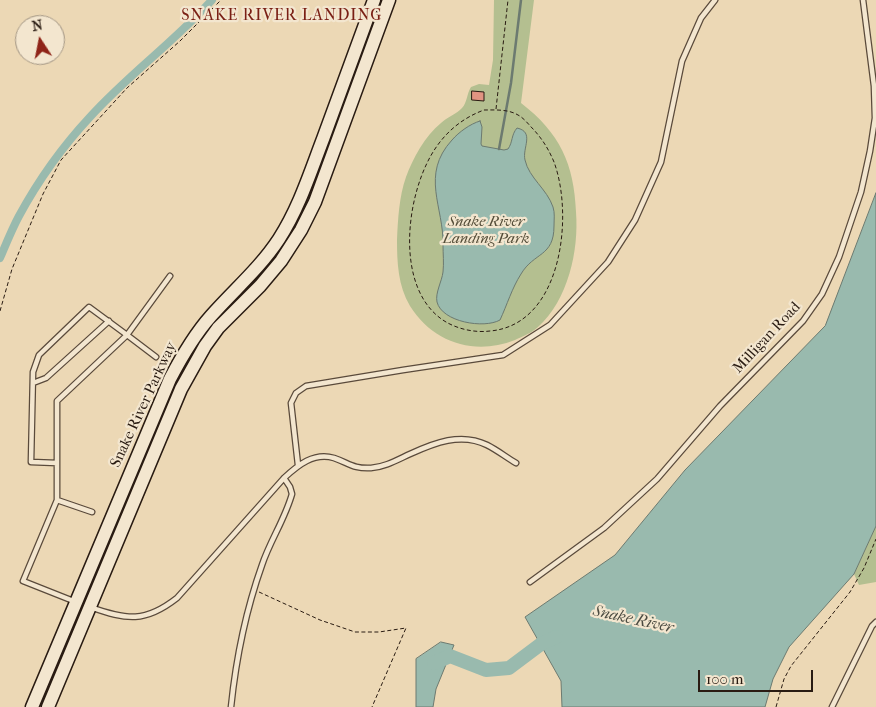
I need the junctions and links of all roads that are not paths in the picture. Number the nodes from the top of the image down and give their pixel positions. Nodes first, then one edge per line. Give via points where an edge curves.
1 (374, 0) edge
2 (389, 0) edge
3 (715, 0) edge
4 (863, 0) edge
5 (170, 276) dead end
6 (109, 321) junction
7 (128, 335) junction
8 (156, 357) dead end
9 (33, 383) junction
10 (57, 463) junction
11 (516, 463) dead end
12 (298, 465) junction
13 (284, 478) junction
14 (57, 500) junction
15 (92, 512) dead end
16 (530, 582) dead end
17 (76, 602) junction
18 (90, 607) junction
19 (876, 622) edge
20 (32, 707) edge
21 (48, 707) edge
22 (231, 707) edge
23 (832, 707) edge

1 - 17 street, Snake River Parkway via 294,212 268,254 211,316 182,356
2 - 18 street, Snake River Parkway via 315,202 281,261 218,328 191,368
3 - 12 lane via 701,18 682,61 661,162 635,220 608,262 550,325 503,355 306,386 296,393 292,403
4 - 16 lane, Milligan Road via 875,118 861,192 822,294 803,321 720,406 657,479 604,528
5 - 7 lane
6 - 7 lane
6 - 9 lane via 46,378
6 - 9 lane via 89,307 39,355
7 - 8 lane
7 - 10 lane via 57,400
9 - 10 lane via 32,462
10 - 14 lane
11 - 12 lane via 486,444 464,439 436,443 386,465 371,468 320,457
12 - 13 lane
13 - 18 lane via 177,598 162,610 130,617
13 - 22 lane via 292,494 254,590 234,675
14 - 15 lane
14 - 17 lane via 23,581
17 - 18 lane
17 - 20 street, Snake River Parkway
18 - 21 street, Snake River Parkway
19 - 23 lane

